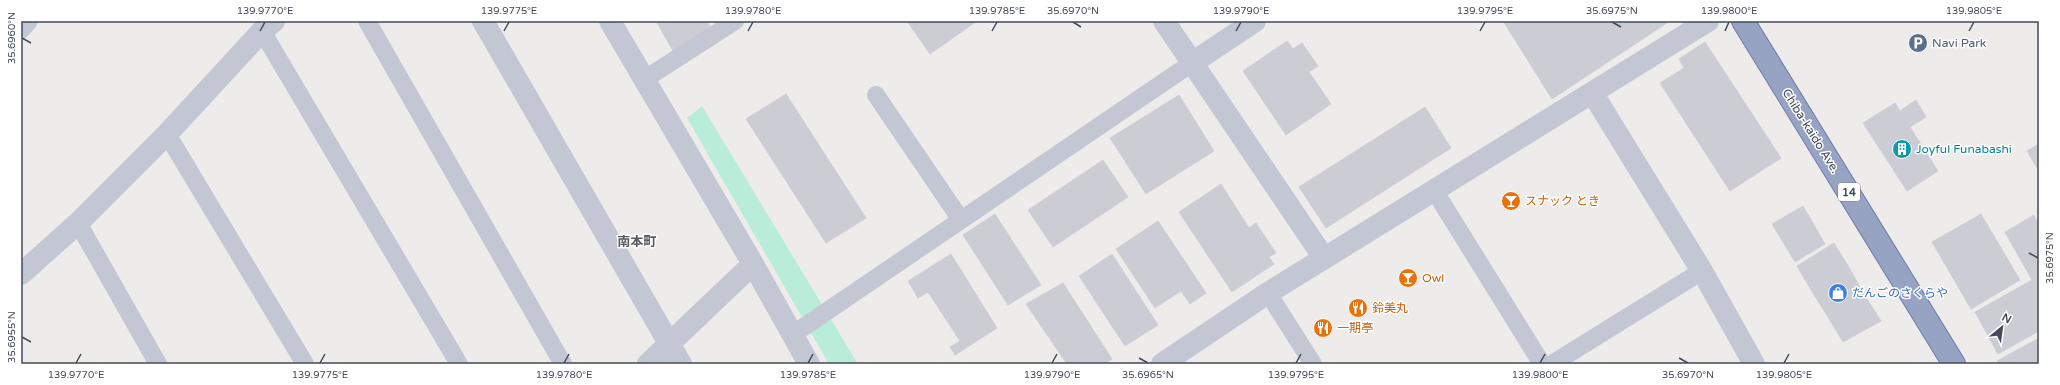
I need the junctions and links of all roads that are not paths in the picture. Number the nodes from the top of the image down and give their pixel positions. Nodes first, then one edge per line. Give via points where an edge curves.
1 (29, 21) edge
2 (367, 21) edge
3 (483, 21) edge
4 (610, 21) edge
5 (735, 21) edge
6 (1164, 21) edge
7 (1255, 21) edge
8 (1708, 21) edge
9 (1743, 21) edge
10 (268, 26) edge
11 (21, 30) edge
12 (1192, 63) junction
13 (645, 79) junction
14 (1593, 94) junction
15 (876, 95) dead end
16 (166, 134) junction
17 (1434, 190) junction
18 (961, 220) junction
19 (78, 223) junction
20 (1324, 258) junction
21 (753, 264) junction
22 (1702, 271) junction
23 (21, 274) edge
24 (1268, 293) junction
25 (792, 335) junction
26 (670, 344) junction
27 (158, 364) edge
28 (305, 364) edge
29 (459, 364) edge
30 (563, 364) edge
31 (648, 364) edge
32 (681, 364) edge
33 (809, 364) edge
34 (1162, 364) edge
35 (1313, 364) edge
36 (1542, 364) edge
37 (1552, 364) edge
38 (1754, 364) edge
39 (1954, 364) edge

1 - 11 lane
2 - 30 lane
3 - 26 street
4 - 13 street
5 - 13 lane
6 - 12 street
7 - 12 street
8 - 14 street
9 - 39 highway, Chiba-kaido Ave. / 14
10 - 16 street
10 - 29 lane
12 - 18 lane
12 - 20 street
13 - 21 street
14 - 17 street
14 - 22 street
15 - 18 lane
16 - 19 street
16 - 28 lane
17 - 20 street
17 - 36 lane
18 - 25 lane
19 - 23 street
19 - 27 lane
20 - 24 street
21 - 25 street
21 - 26 street
22 - 37 lane
22 - 38 street
24 - 34 street
24 - 35 lane
25 - 33 street
26 - 31 street
26 - 32 street

